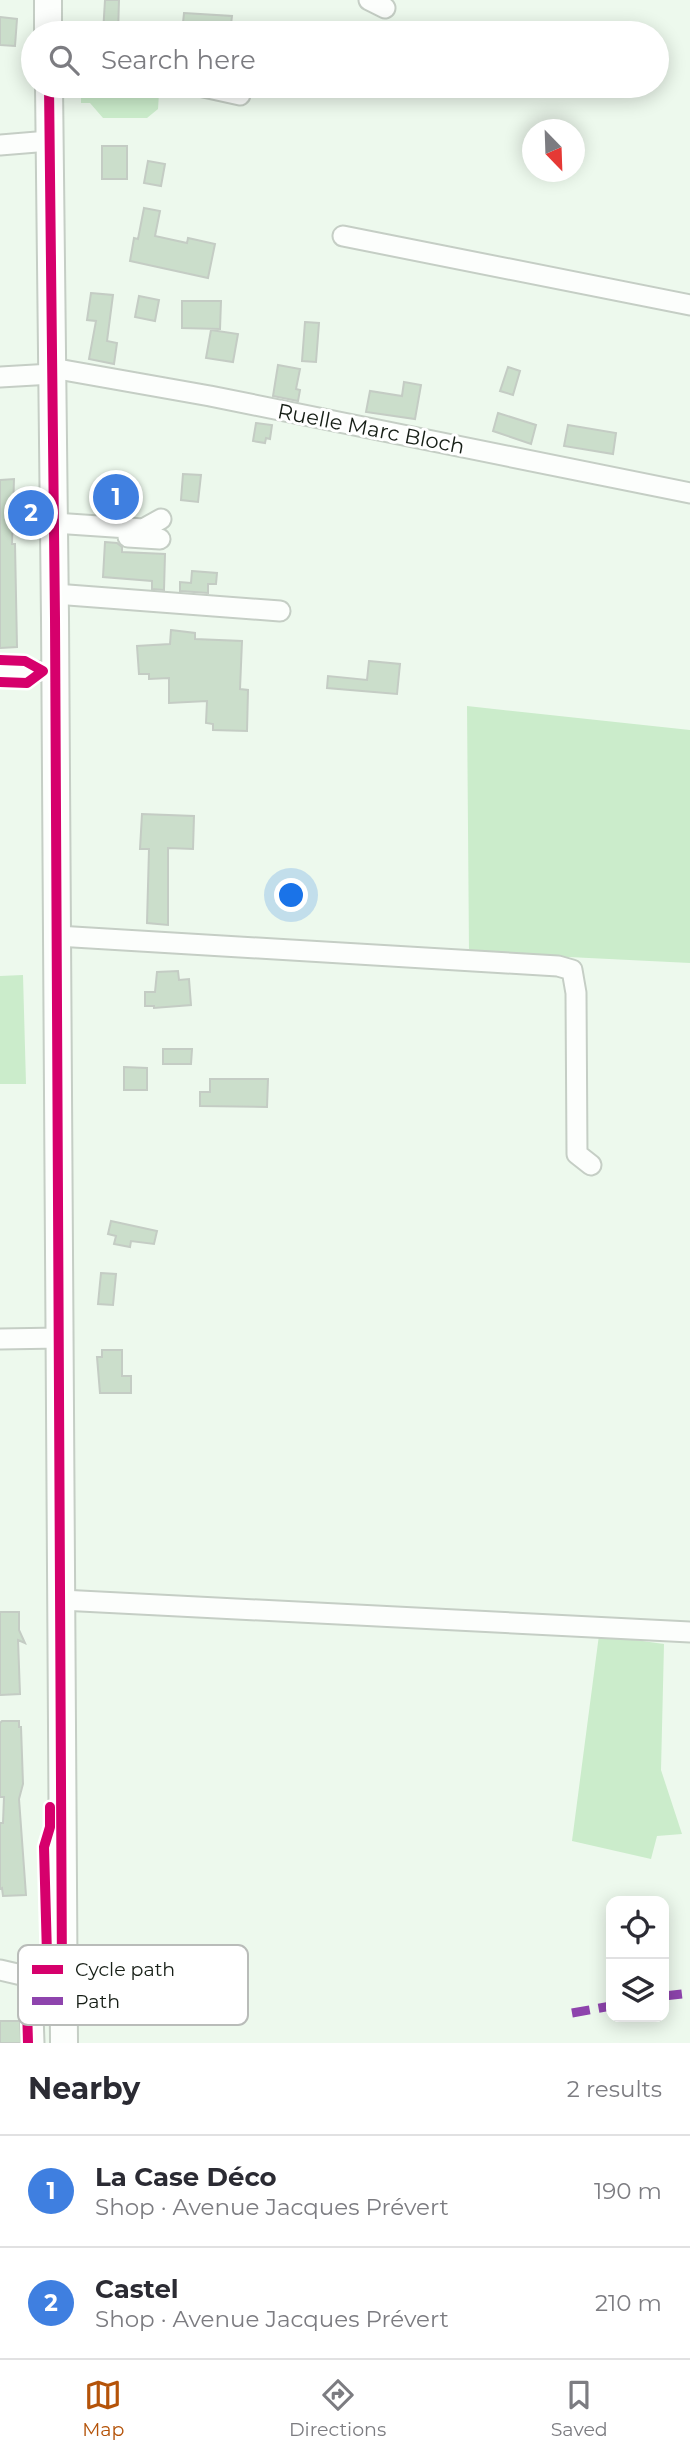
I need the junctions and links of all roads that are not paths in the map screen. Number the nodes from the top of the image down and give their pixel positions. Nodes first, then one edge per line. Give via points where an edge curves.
1 (48, 0) edge
2 (48, 21) edge
3 (49, 98) edge
4 (49, 141) junction
5 (0, 145) edge
6 (343, 236) dead end
7 (690, 305) edge
8 (52, 371) junction
9 (0, 377) edge
10 (690, 493) edge
11 (161, 519) dead end
12 (54, 529) junction
13 (160, 540) dead end
14 (55, 594) junction
15 (280, 611) dead end
16 (0, 670) edge
17 (55, 672) junction
18 (57, 936) junction
19 (591, 1165) dead end
20 (60, 1338) junction
21 (0, 1339) edge
22 (61, 1600) junction
23 (690, 1632) edge
24 (63, 1945) edge
25 (0, 1970) edge
26 (18, 1974) edge
27 (34, 2025) edge
28 (64, 2025) edge
29 (34, 2043) edge
30 (65, 2043) edge

1 - 2 main road
3 - 4 main road
4 - 5 street
4 - 8 main road
6 - 7 street
8 - 9 street, Ruelle Marc Bloch
8 - 10 street, Ruelle Marc Bloch via 210,396
8 - 12 main road
11 - 12 street via 143,529
12 - 13 street
12 - 14 main road
14 - 15 street
14 - 17 main road
16 - 17 street
17 - 18 main road
18 - 19 street via 558,965 572,970 577,1154
18 - 20 main road
20 - 21 street
20 - 22 main road
22 - 23 street
22 - 24 main road
25 - 26 street
27 - 29 street
28 - 30 main road

